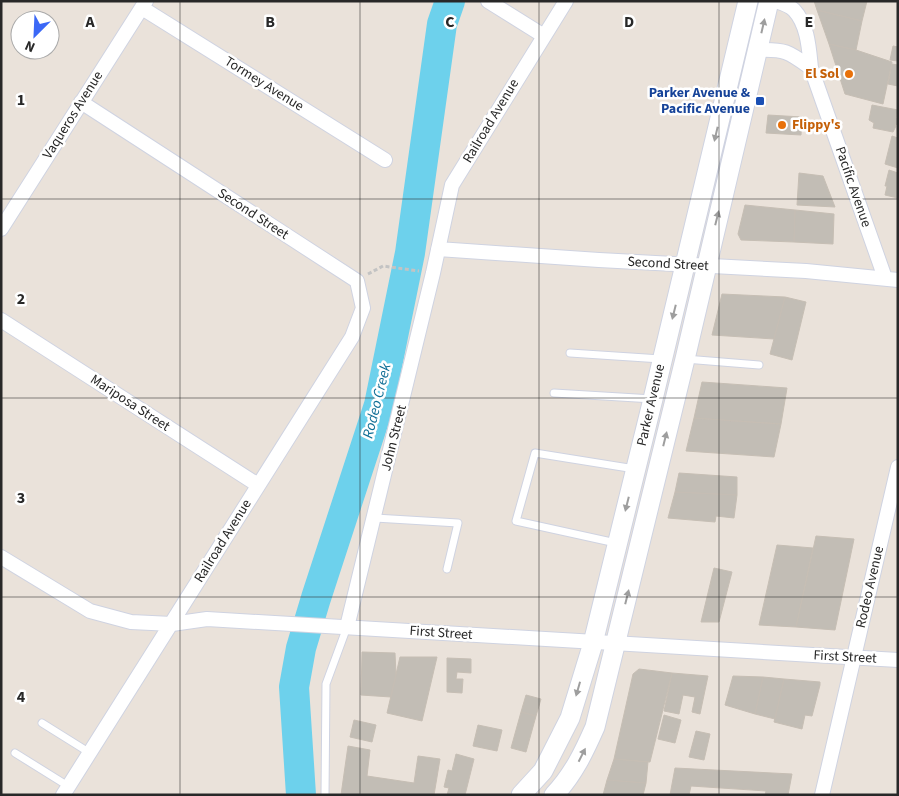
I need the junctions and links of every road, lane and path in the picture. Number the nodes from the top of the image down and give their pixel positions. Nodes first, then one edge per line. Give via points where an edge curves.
1 (488, 1) edge
2 (566, 1) edge
3 (748, 1) edge
4 (769, 1) edge
5 (776, 1) edge
6 (144, 4) edge
7 (544, 36) junction
8 (758, 50) junction
9 (812, 68) junction
10 (81, 102) junction
11 (386, 160) dead end
12 (1, 229) edge
13 (438, 249) junction
14 (685, 265) junction
15 (706, 266) junction
16 (433, 273) junction
17 (891, 279) edge
18 (357, 281) junction
19 (1, 320) edge
20 (570, 353) dead end
21 (662, 359) junction
22 (685, 359) junction
23 (759, 365) dead end
24 (554, 393) dead end
25 (653, 399) junction
26 (898, 467) edge
27 (636, 469) junction
28 (258, 485) junction
29 (374, 518) junction
30 (618, 544) junction
31 (1, 557) edge
32 (447, 570) dead end
33 (172, 624) junction
34 (347, 627) junction
35 (593, 643) junction
36 (615, 644) junction
37 (854, 657) junction
38 (898, 660) edge
39 (42, 723) dead end
40 (15, 753) dead end
41 (90, 753) junction
42 (66, 791) edge
43 (325, 795) edge
44 (521, 795) edge
45 (554, 795) edge
46 (822, 795) edge

1 - 7 street
2 - 7 street, Railroad Avenue
3 -> 14 main road, Parker Avenue
8 -> 4 main road, Parker Avenue
5 - 9 street, Pacific Avenue via 794,10 800,20
6 - 10 street, Vaqueros Avenue
6 - 11 street, Tormey Avenue
7 - 13 street, Railroad Avenue via 452,185
8 - 9 street via 790,52
15 -> 8 main road, Parker Avenue
9 - 17 street, Pacific Avenue
10 - 12 street, Vaqueros Avenue
10 - 18 street, Second Street
13 - 14 street, Second Street
13 - 16 street, John Street
14 - 15 street, Second Street
14 -> 21 main road, Parker Avenue
15 - 17 street, Second Street
15 - 22 main road, Parker Avenue
16 - 18 path via 383,266
16 - 29 street, John Street
18 - 28 street, Railroad Avenue via 363,308 352,337
19 - 28 street, Mariposa Street
20 - 21 lane
21 - 25 main road, Parker Avenue
22 - 23 lane
36 -> 22 main road, Parker Avenue
24 - 25 lane
25 - 27 main road, Parker Avenue
26 - 37 street, Rodeo Avenue
27 -> 30 main road, Parker Avenue
27 - 30 lane via 535,453 516,521
28 - 33 street, Railroad Avenue
29 - 32 lane via 458,523
29 - 34 street, John Street
30 - 35 main road, Parker Avenue
31 - 33 street, First Street via 90,611 131,622
33 - 34 street, First Street via 207,619
33 - 41 street, Railroad Avenue
34 - 35 street, First Street
34 - 43 lane via 326,684
35 - 36 street, First Street
35 -> 44 main road, Parker Avenue via 570,718 543,771
36 - 37 street, First Street
45 -> 36 main road, Parker Avenue via 581,758 595,727
37 - 38 street, First Street
37 - 46 street, Rodeo Avenue
39 - 41 lane
40 - 42 lane
41 - 42 street, Railroad Avenue

